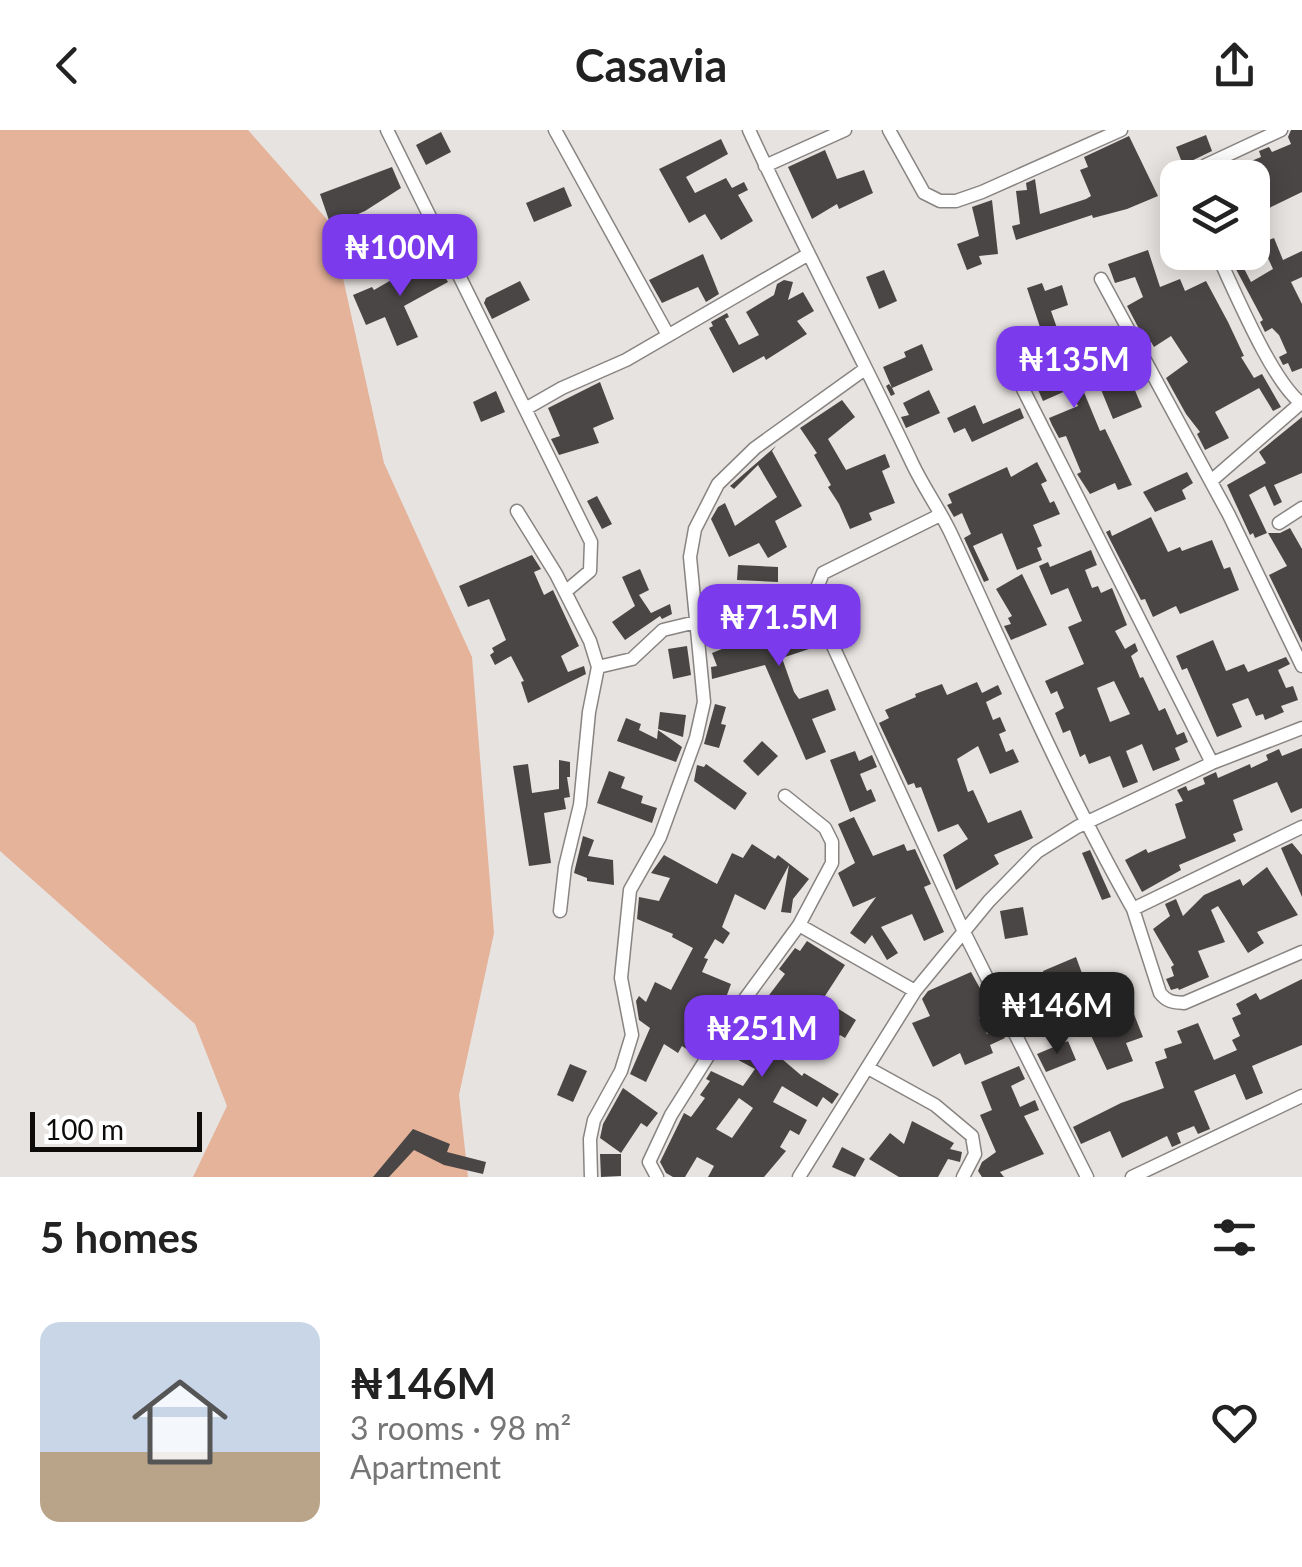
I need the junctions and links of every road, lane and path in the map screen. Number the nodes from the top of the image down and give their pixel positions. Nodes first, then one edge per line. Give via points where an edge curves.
1 (387, 130) edge
2 (556, 130) edge
3 (749, 130) edge
4 (845, 130) edge
5 (889, 130) edge
6 (1121, 130) edge
7 (1281, 130) edge
8 (1218, 160) edge
9 (766, 166) junction
10 (807, 255) junction
11 (1225, 270) edge
12 (1101, 279) dead end
13 (668, 335) junction
14 (865, 370) junction
15 (1023, 389) dead end
16 (1302, 402) edge
17 (527, 408) junction
18 (1211, 481) junction
19 (1302, 508) edge
20 (516, 511) dead end
21 (940, 516) junction
22 (1279, 523) dead end
23 (565, 592) junction
24 (696, 622) junction
25 (1302, 666) edge
26 (598, 667) junction
27 (1302, 728) edge
28 (1212, 763) junction
29 (785, 796) dead end
30 (1084, 824) junction
31 (1302, 826) edge
32 (1132, 909) junction
33 (560, 911) dead end
34 (798, 925) junction
35 (964, 932) junction
36 (1302, 952) edge
37 (915, 991) junction
38 (868, 1068) junction
39 (1302, 1096) edge
40 (592, 1177) edge
41 (657, 1177) edge
42 (798, 1177) edge
43 (963, 1177) edge
44 (1087, 1177) edge
45 (1132, 1177) edge

1 - 17 street
2 - 13 street
3 - 9 street
4 - 9 street
5 - 6 street via 924,193 940,202 982,192
7 - 8 street
9 - 10 street
10 - 13 street
10 - 14 street
11 - 16 street via 1289,391
12 - 18 street
13 - 17 street
14 - 21 street
14 - 24 street via 787,422 718,484 695,529 690,557
15 - 28 street
16 - 18 street
17 - 23 street via 591,542 590,571
18 - 25 street
19 - 22 street
20 - 23 street
21 - 30 street
21 - 35 street via 833,566 814,596
23 - 26 street
24 - 26 street via 663,630 632,659
24 - 40 street via 704,702 660,837 630,890 621,978 632,1035 594,1120
26 - 33 street
27 - 28 street
28 - 30 street
29 - 34 street via 825,828 832,842 832,863
30 - 32 street
30 - 35 street via 1037,852
31 - 32 street
32 - 36 street via 1160,993 1173,1002
34 - 37 street
34 - 41 street via 671,1115 649,1162
35 - 37 street
35 - 44 street
37 - 38 street
38 - 42 street
38 - 43 street via 934,1105 972,1136 974,1154
39 - 45 street

